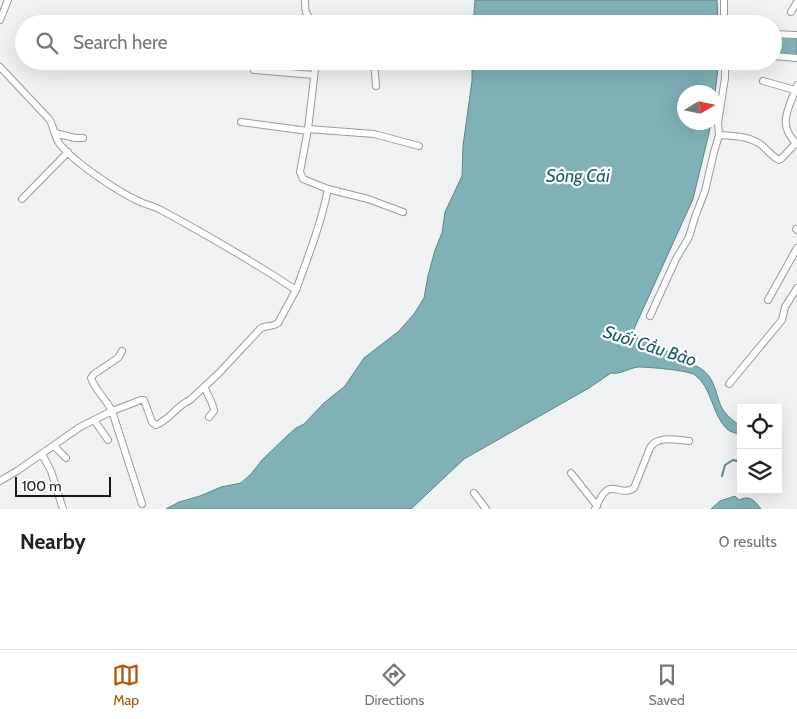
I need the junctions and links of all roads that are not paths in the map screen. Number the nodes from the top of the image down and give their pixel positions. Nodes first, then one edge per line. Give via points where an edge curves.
1 (8, 0) edge
2 (305, 0) edge
3 (724, 0) edge
4 (797, 2) edge
5 (792, 12) dead end
6 (308, 15) edge
7 (724, 15) edge
8 (0, 20) edge
9 (782, 34) edge
10 (797, 35) edge
11 (782, 57) edge
12 (797, 58) edge
13 (0, 68) edge
14 (254, 70) dead end
15 (315, 70) edge
16 (375, 70) edge
17 (725, 70) edge
18 (314, 75) junction
19 (763, 81) dead end
20 (376, 86) dead end
21 (796, 88) edge
22 (241, 122) dead end
23 (308, 130) junction
24 (56, 133) junction
25 (719, 135) junction
26 (83, 138) dead end
27 (796, 144) edge
28 (419, 146) dead end
29 (68, 152) junction
30 (328, 189) junction
31 (22, 199) dead end
32 (402, 212) dead end
33 (797, 248) edge
34 (797, 288) edge
35 (296, 290) junction
36 (768, 300) dead end
37 (650, 316) dead end
38 (122, 351) dead end
39 (729, 384) dead end
40 (205, 386) junction
41 (112, 410) junction
42 (209, 417) dead end
43 (94, 420) junction
44 (108, 440) dead end
45 (689, 441) dead end
46 (54, 446) junction
47 (42, 454) junction
48 (66, 458) dead end
49 (570, 473) dead end
50 (0, 481) edge
51 (474, 493) dead end
52 (142, 504) dead end
53 (596, 507) edge
54 (63, 509) edge
55 (486, 509) edge

1 - 8 street
2 - 6 street
3 - 7 street
4 - 5 street
9 - 10 street
11 - 12 street
13 - 24 street via 49,119
14 - 18 street
15 - 18 street
16 - 20 street
17 - 25 street
18 - 23 street
19 - 21 street
21 - 27 street via 785,126
22 - 23 street
23 - 28 street via 374,134
23 - 30 street via 301,176
24 - 26 street
24 - 29 street
25 - 27 street via 752,140 779,160
25 - 37 street via 689,238
29 - 31 street
29 - 35 street via 126,194 159,208
30 - 32 street
30 - 35 street via 314,242
33 - 36 street
34 - 39 street via 785,307 782,320
35 - 40 street via 278,323 261,328
38 - 41 street via 118,358 91,378
40 - 41 street via 156,425 144,400
40 - 42 street via 214,411
41 - 43 street
41 - 52 street
43 - 44 street
43 - 46 street
45 - 53 street via 656,441 634,488 626,492 608,489
46 - 47 street
46 - 48 street
47 - 50 street
47 - 54 street
49 - 53 street
51 - 55 street

